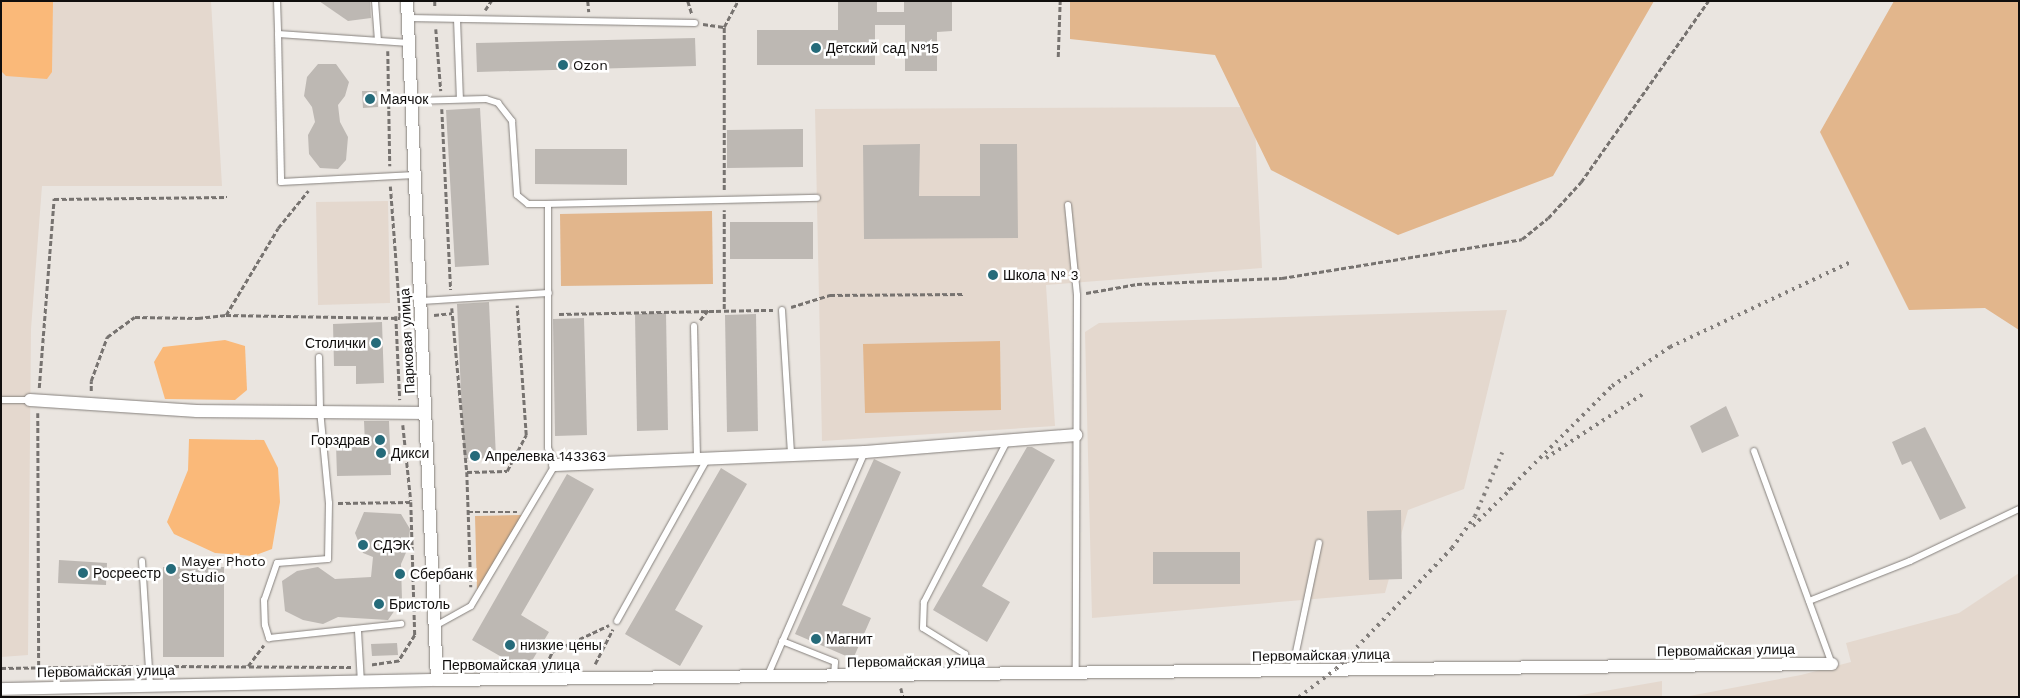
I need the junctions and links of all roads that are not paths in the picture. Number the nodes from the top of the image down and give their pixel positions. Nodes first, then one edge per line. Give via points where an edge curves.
1 (277, 1) edge
2 (374, 1) edge
3 (407, 1) edge
4 (408, 18) junction
5 (457, 19) junction
6 (695, 23) road end
7 (278, 34) junction
8 (378, 41) junction
9 (409, 43) junction
10 (460, 99) junction
11 (412, 101) junction
12 (415, 175) junction
13 (817, 198) dead end
14 (548, 204) junction
15 (1068, 205) dead end
16 (549, 293) junction
17 (420, 301) junction
18 (782, 310) road end
19 (694, 326) dead end
20 (320, 357) dead end
21 (34, 399) joint
22 (1, 400) edge
23 (320, 410) junction
24 (426, 413) junction
25 (1076, 435) junction
26 (1006, 442) junction
27 (1754, 451) dead end
28 (865, 452) junction
29 (791, 453) junction
30 (702, 458) junction
31 (555, 465) junction
32 (2019, 509) edge
33 (1319, 543) dead end
34 (142, 561) dead end
35 (1809, 601) junction
36 (617, 621) road end
37 (402, 624) dead end
38 (435, 626) junction
39 (358, 631) junction
40 (782, 641) junction
41 (1832, 664) joint
42 (1292, 671) junction
43 (1076, 674) junction
44 (967, 675) junction
45 (834, 676) junction
46 (767, 677) junction
47 (437, 680) junction
48 (361, 683) junction
49 (150, 685) junction
50 (1, 689) edge

1 - 7 lane
2 - 8 lane
3 - 4 street, Парковая улица
4 - 5 lane
4 - 9 street, Парковая улица
5 - 6 lane
5 - 10 lane
7 - 8 lane
7 - 12 lane via 281,182
8 - 9 lane
9 - 11 street, Парковая улица
10 - 11 lane
10 - 14 lane via 486,99 504,109 512,121 514,134 517,195 528,204
11 - 12 street, Парковая улица
12 - 17 street, Парковая улица
13 - 14 lane
14 - 16 lane
15 - 25 lane via 1077,295
16 - 17 lane
16 - 31 lane via 548,448
17 - 24 street, Парковая улица
18 - 29 lane
19 - 30 lane
20 - 23 lane
21 - 22 lane
21 - 23 street via 198,411
23 - 24 street
23 - 39 lane via 329,503 328,559 282,560 274,567 263,612 269,638
24 - 38 street, Парковая улица
25 - 26 street
25 - 43 lane
26 - 28 street
26 - 44 lane via 924,602 924,628 966,654
27 - 35 lane
28 - 29 street
28 - 40 lane
29 - 30 street
30 - 31 street
30 - 36 lane
31 - 38 lane via 471,606
32 - 35 lane via 1910,561
33 - 42 lane
34 - 49 lane
35 - 41 lane
37 - 39 lane
38 - 47 street, Парковая улица
39 - 48 lane
40 - 45 lane via 835,662
40 - 46 lane
41 - 42 street, Первомайская улица
42 - 43 street, Первомайская улица
43 - 44 street, Первомайская улица
44 - 45 street, Первомайская улица
45 - 46 street, Первомайская улица
46 - 47 street, Первомайская улица
47 - 48 street, Первомайская улица
48 - 49 street, Первомайская улица
49 - 50 street, Первомайская улица

